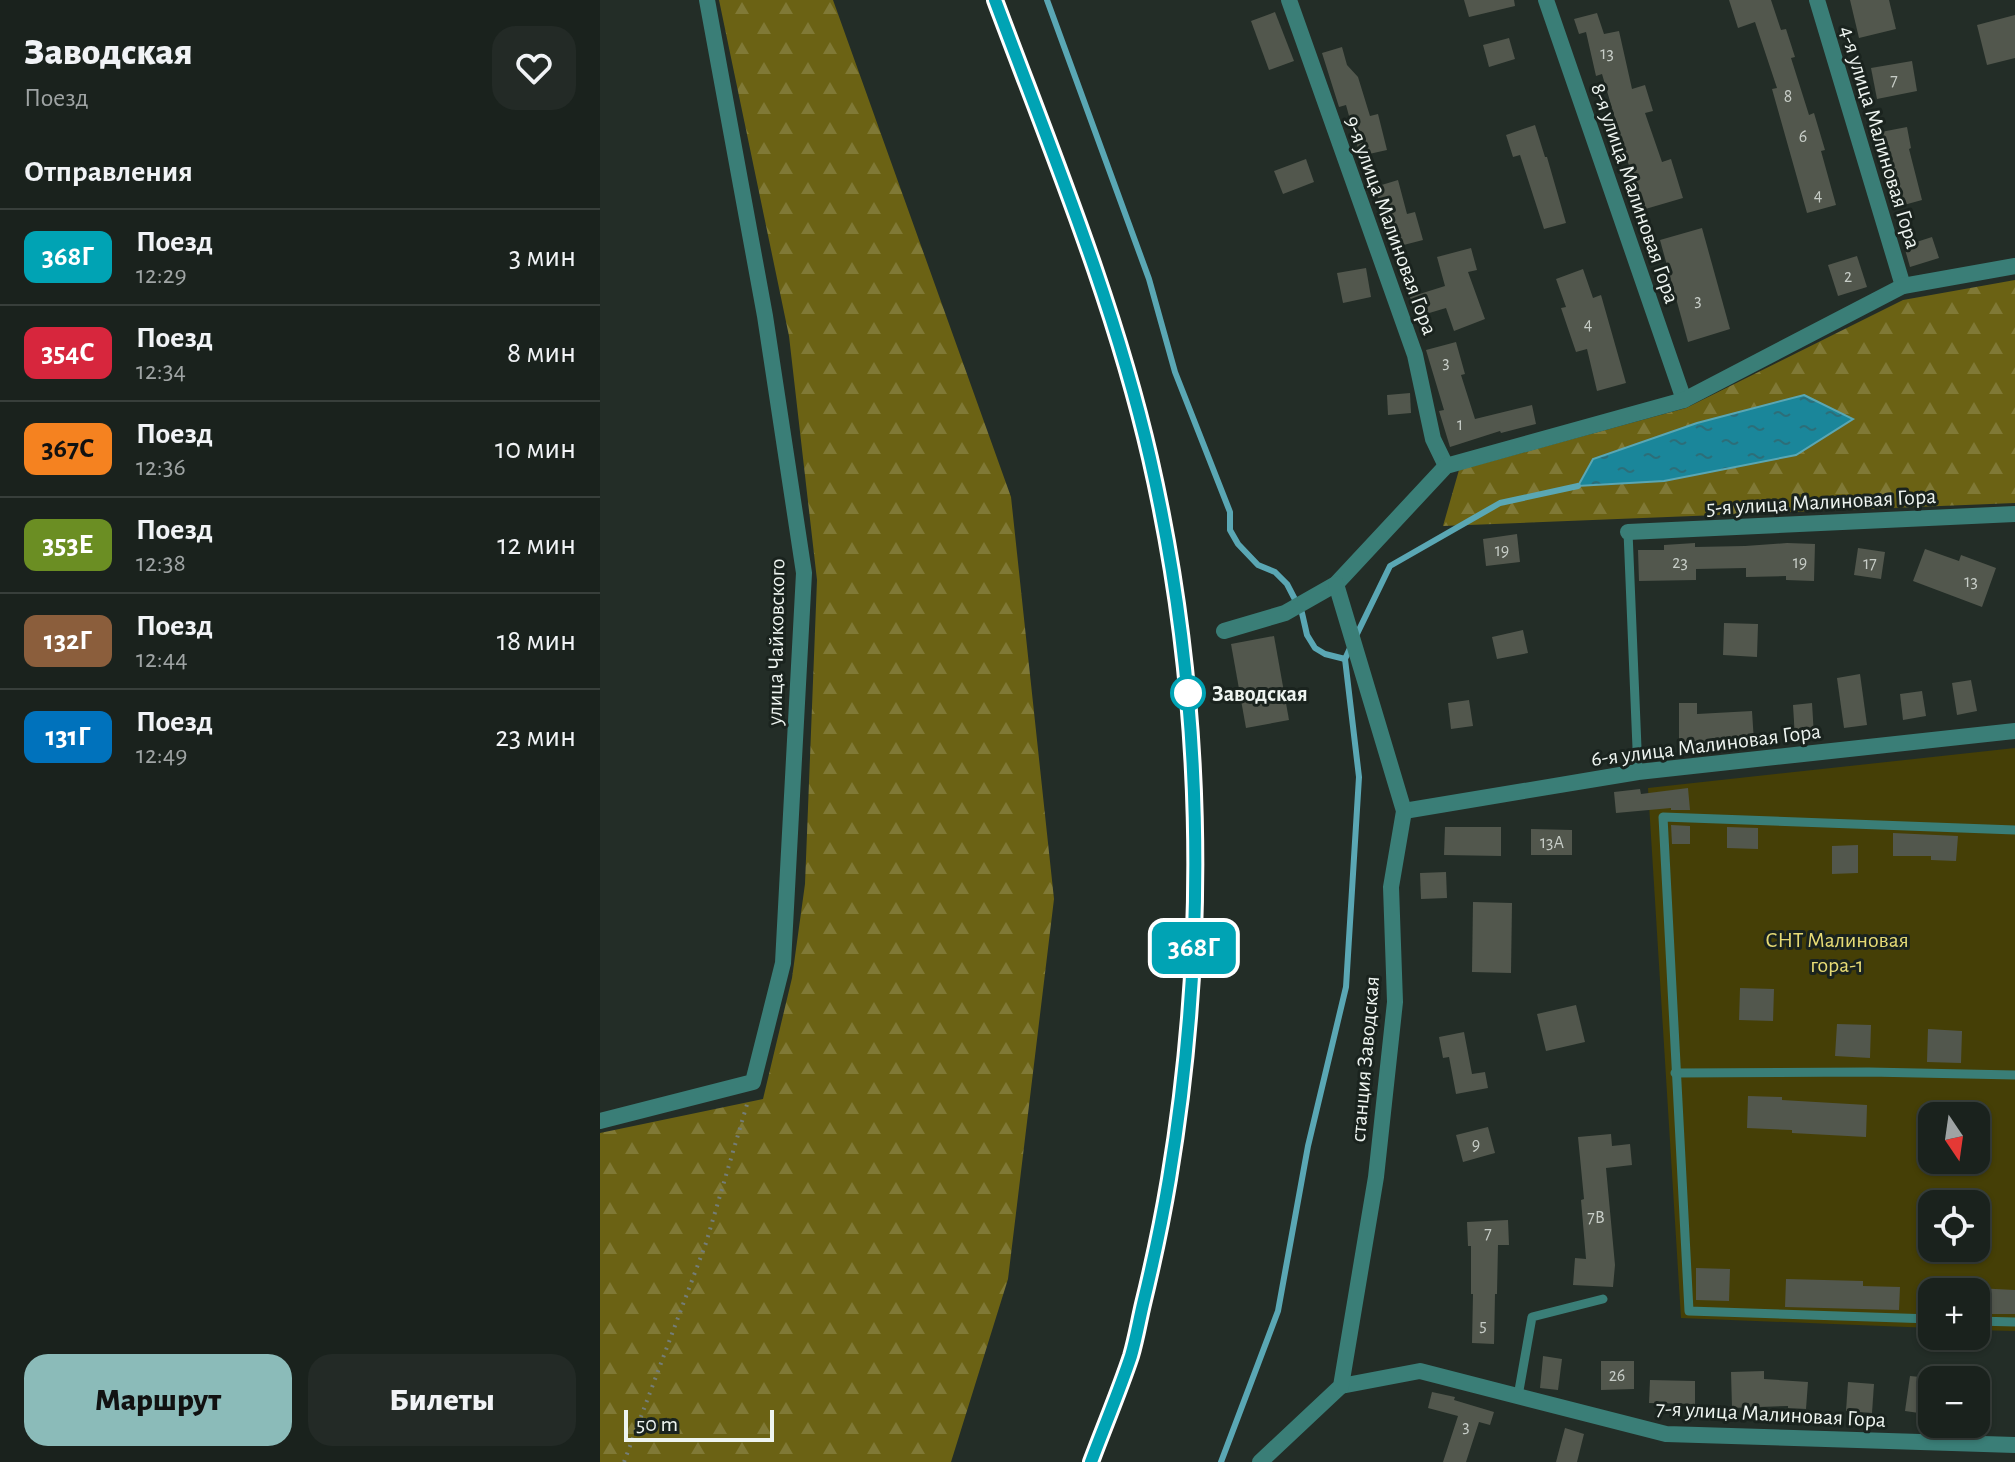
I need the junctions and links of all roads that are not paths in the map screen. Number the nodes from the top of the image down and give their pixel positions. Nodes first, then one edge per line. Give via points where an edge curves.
1 (707, 0) edge
2 (1289, 0) edge
3 (1546, 0) edge
4 (1817, 0) edge
5 (2015, 266) edge
6 (1903, 286) junction
7 (1684, 400) junction
8 (1446, 466) junction
9 (2015, 514) edge
10 (1628, 532) joint
11 (1336, 584) junction
12 (1224, 631) dead end
13 (2015, 731) edge
14 (1638, 772) junction
15 (1404, 811) junction
16 (2015, 830) edge
17 (1675, 1073) junction
18 (2015, 1075) edge
19 (600, 1121) edge
20 (1603, 1299) dead end
21 (1918, 1319) edge
22 (1990, 1321) edge
23 (2015, 1322) edge
24 (1341, 1386) junction
25 (1518, 1396) junction
26 (2015, 1445) edge
27 (1260, 1462) edge

1 - 19 street, улица Чайковского via 765,316 804,573 783,963 753,1082
2 - 8 street, 9-я улица Малиновая Гора via 1415,355 1433,439
3 - 7 street, 8-я улица Малиновая Гора
4 - 6 street, 4-я улица Малиновая Гора
5 - 6 street
6 - 7 street
7 - 8 street
8 - 11 street
9 - 10 street, 5-я улица Малиновая Гора
10 - 14 lane
11 - 12 street via 1285,613
11 - 15 street, станция Заводская
13 - 14 street, 6-я улица Малиновая Гора
14 - 15 street, 6-я улица Малиновая Гора
15 - 24 street, станция Заводская via 1391,887 1395,1002 1377,1161
16 - 17 lane via 1663,817
17 - 18 lane
17 - 21 lane via 1689,1311
20 - 25 lane via 1532,1317
22 - 23 lane
24 - 25 street, 7-я улица Малиновая Гора via 1420,1371
24 - 27 street
25 - 26 street, 7-я улица Малиновая Гора via 1666,1434

